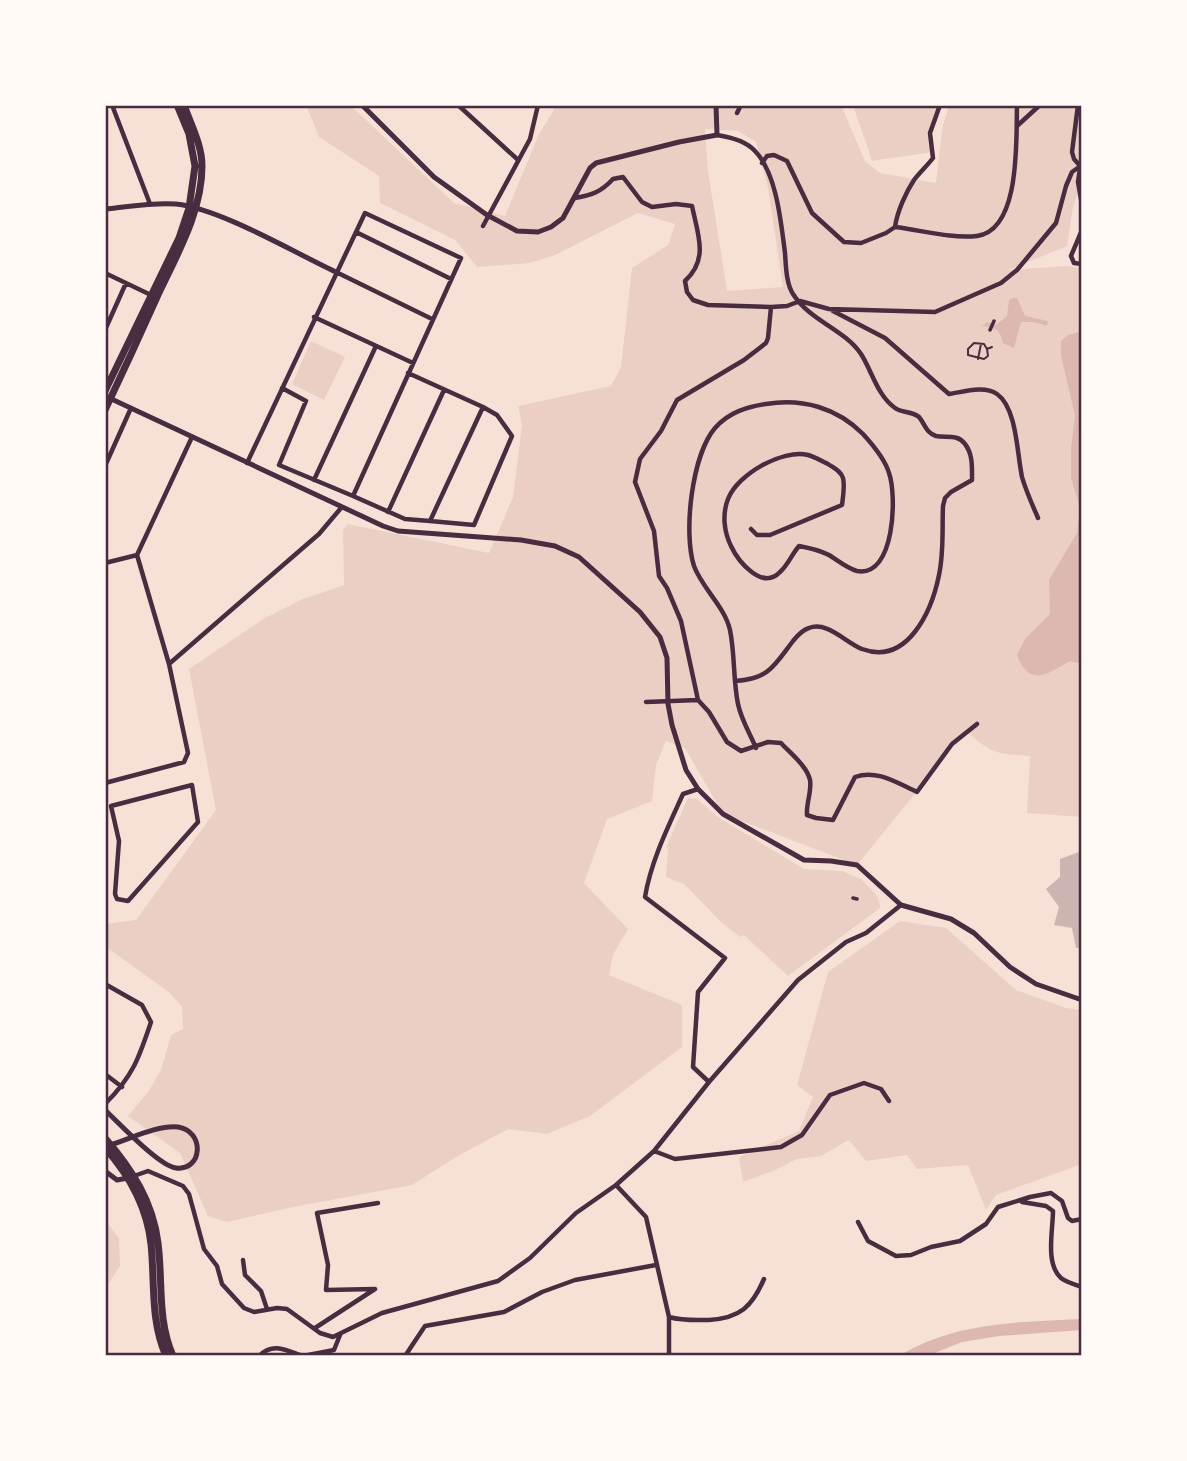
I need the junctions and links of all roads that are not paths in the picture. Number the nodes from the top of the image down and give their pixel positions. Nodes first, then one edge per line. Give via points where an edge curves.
1 (112, 105) edge
2 (177, 105) edge
3 (184, 105) edge
4 (362, 105) edge
5 (458, 105) edge
6 (538, 105) edge
7 (716, 105) edge
8 (741, 105) edge
9 (940, 105) edge
10 (1017, 105) edge
11 (1040, 105) edge
12 (1078, 105) edge
13 (737, 114) dead end
14 (1016, 126) junction
15 (717, 135) junction
16 (517, 159) junction
17 (762, 163) junction
18 (1081, 166) edge
19 (575, 198) junction
20 (150, 204) junction
21 (1082, 205) edge
22 (105, 209) edge
23 (192, 209) junction
24 (487, 215) junction
25 (483, 226) dead end
26 (895, 227) junction
27 (1082, 230) edge
28 (356, 232) junction
29 (1082, 264) edge
30 (336, 272) junction
31 (105, 273) edge
32 (451, 279) junction
33 (126, 283) junction
34 (154, 296) junction
35 (800, 301) junction
36 (771, 307) junction
37 (830, 309) junction
38 (314, 317) junction
39 (432, 319) junction
40 (994, 321) dead end
41 (105, 330) edge
42 (990, 330) dead end
43 (376, 346) junction
44 (413, 363) junction
45 (408, 373) junction
46 (282, 387) junction
47 (444, 390) junction
48 (105, 391) edge
49 (108, 397) edge
50 (132, 407) junction
51 (483, 407) junction
52 (105, 410) edge
53 (192, 438) junction
54 (247, 463) junction
55 (105, 466) edge
56 (314, 480) junction
57 (353, 496) junction
58 (341, 508) junction
59 (388, 512) junction
60 (1038, 518) dead end
61 (430, 521) junction
62 (751, 529) dead end
63 (137, 555) junction
64 (105, 563) edge
65 (169, 664) junction
66 (735, 681) junction
67 (698, 700) junction
68 (646, 702) dead end
69 (976, 724) dead end
70 (756, 748) junction
71 (105, 783) edge
72 (698, 789) junction
73 (108, 807) edge
74 (901, 905) junction
75 (105, 984) edge
76 (1082, 1000) edge
77 (105, 1074) edge
78 (709, 1082) junction
79 (122, 1087) junction
80 (889, 1101) dead end
81 (105, 1104) edge
82 (105, 1110) edge
83 (105, 1138) edge
84 (105, 1148) edge
85 (654, 1151) junction
86 (105, 1171) edge
87 (131, 1177) junction
88 (616, 1185) junction
89 (1018, 1202) junction
90 (378, 1203) dead end
91 (1082, 1219) edge
92 (858, 1222) dead end
93 (243, 1260) dead end
94 (656, 1265) junction
95 (764, 1279) dead end
96 (1082, 1287) edge
97 (267, 1309) junction
98 (669, 1317) junction
99 (315, 1328) junction
100 (340, 1334) junction
101 (166, 1356) edge
102 (173, 1356) edge
103 (259, 1356) edge
104 (303, 1356) edge
105 (405, 1356) edge
106 (669, 1356) edge

1 - 20 street
2 - 23 main road via 195,166
3 - 23 main road via 202,164 201,188
4 - 24 street via 434,177
5 - 16 street
6 - 16 street via 530,139
7 - 15 street
8 - 13 street
9 - 26 street via 930,133 933,158 915,178
10 - 14 street
11 - 14 street
12 - 18 street via 1072,152
14 - 26 street via 1009,206 996,227 969,236
15 - 17 street via 734,138 755,151
15 - 19 street via 596,163
16 - 24 street
17 - 26 street via 774,155 788,161 812,213 844,242 861,243
17 - 35 street via 776,197 787,277
18 - 21 street
18 - 37 street via 1072,172 1056,223 1017,271 1001,283 934,312
19 - 24 street via 563,218 538,232 517,231
19 - 36 street via 596,194 613,179 623,177 642,202 652,207 692,206 701,251 696,271 685,281 693,300 708,305
20 - 22 street
20 - 23 street
23 - 30 street via 221,217
23 - 34 main road
24 - 25 street
27 - 29 street via 1071,256 1074,263
28 - 30 street
28 - 32 street
28 - 32 street via 365,213 461,258
30 - 38 street
30 - 39 street
31 - 33 street
32 - 39 street
33 - 34 street
33 - 41 street
34 - 48 main road
34 - 49 main road
35 - 36 street
35 - 37 street
35 - 66 street via 860,352 881,393 895,408 913,413 934,436 964,441 971,457 972,480 945,498 942,555 933,597 915,633 902,646 874,652 823,626 811,626 798,635 769,672 754,680
36 - 67 street via 766,343 677,400 636,468 635,482 654,531 657,567 681,621
37 - 60 street via 885,338 949,394 984,389 997,394 1012,418 1022,477
38 - 43 street
38 - 46 street
39 - 44 street
40 - 42 street
43 - 44 street
43 - 56 street
44 - 45 street
45 - 47 street
45 - 57 street
46 - 54 street
46 - 56 street via 306,401 279,465
47 - 51 street
47 - 59 street
49 - 50 street
49 - 52 main road
50 - 53 street
50 - 55 street
51 - 61 street
51 - 61 street via 497,415 512,436 474,525
53 - 54 street
53 - 63 street
54 - 58 street
56 - 57 street
57 - 59 street
58 - 65 street via 319,534
58 - 72 street via 398,531 520,540 555,546 579,557 640,612 660,638 667,658 672,725 686,770
59 - 61 street via 405,520
62 - 66 street via 757,535 770,535 842,505 840,471 808,455 781,456 756,468 733,490 724,512 731,546 755,575 763,577 782,571 799,546 816,549 856,571 865,570 887,551 893,489 889,472 871,443 849,421 812,404 778,402 746,407 714,429 692,491 693,562 730,630
63 - 64 street
63 - 65 street
65 - 71 street via 188,753 184,762
66 - 70 street via 738,706
67 - 68 street
67 - 70 street via 735,749
69 - 70 street via 952,744 917,792 865,773 855,777 833,820 807,815 810,779 780,743
72 - 74 street via 723,814 804,860 857,866
72 - 78 street via 683,794 659,847 645,897 725,958 698,992 694,1067
73 - 73 street via 119,841 115,894 128,901 198,822 192,785
74 - 76 street via 951,919 1036,984
74 - 78 street via 798,980
75 - 79 street via 142,1005 151,1022 136,1065
77 - 79 street
78 - 85 street
79 - 81 street
80 - 85 street via 881,1089 864,1083 830,1095 802,1135 781,1147 675,1159
82 - 84 street via 148,1150 170,1166 187,1166 197,1155 191,1132 177,1127 150,1132
83 - 87 main road via 128,1165
84 - 87 main road
85 - 88 street
86 - 87 street via 117,1180
87 - 97 street via 148,1171 183,1186 204,1249 217,1266 222,1284 244,1308 254,1312
87 - 101 main road via 149,1234 153,1306
87 - 102 main road via 150,1207 160,1306
88 - 94 street via 646,1217
88 - 100 street via 576,1213 530,1258 498,1281 382,1313
89 - 91 street via 1051,1193 1062,1201 1068,1219
89 - 92 street via 998,1207 986,1224 960,1241 911,1255 896,1256 869,1241
89 - 96 street via 1046,1206 1053,1212 1051,1256 1055,1269 1061,1278
90 - 99 street via 317,1213 328,1265 326,1290 375,1289
93 - 97 street via 245,1275 261,1291
94 - 98 street
94 - 105 street via 575,1280 504,1312 425,1326
95 - 98 street via 752,1303 728,1319
97 - 99 street via 287,1309
98 - 106 street
99 - 100 street via 333,1337
100 - 104 street via 334,1350
103 - 104 street via 276,1347

